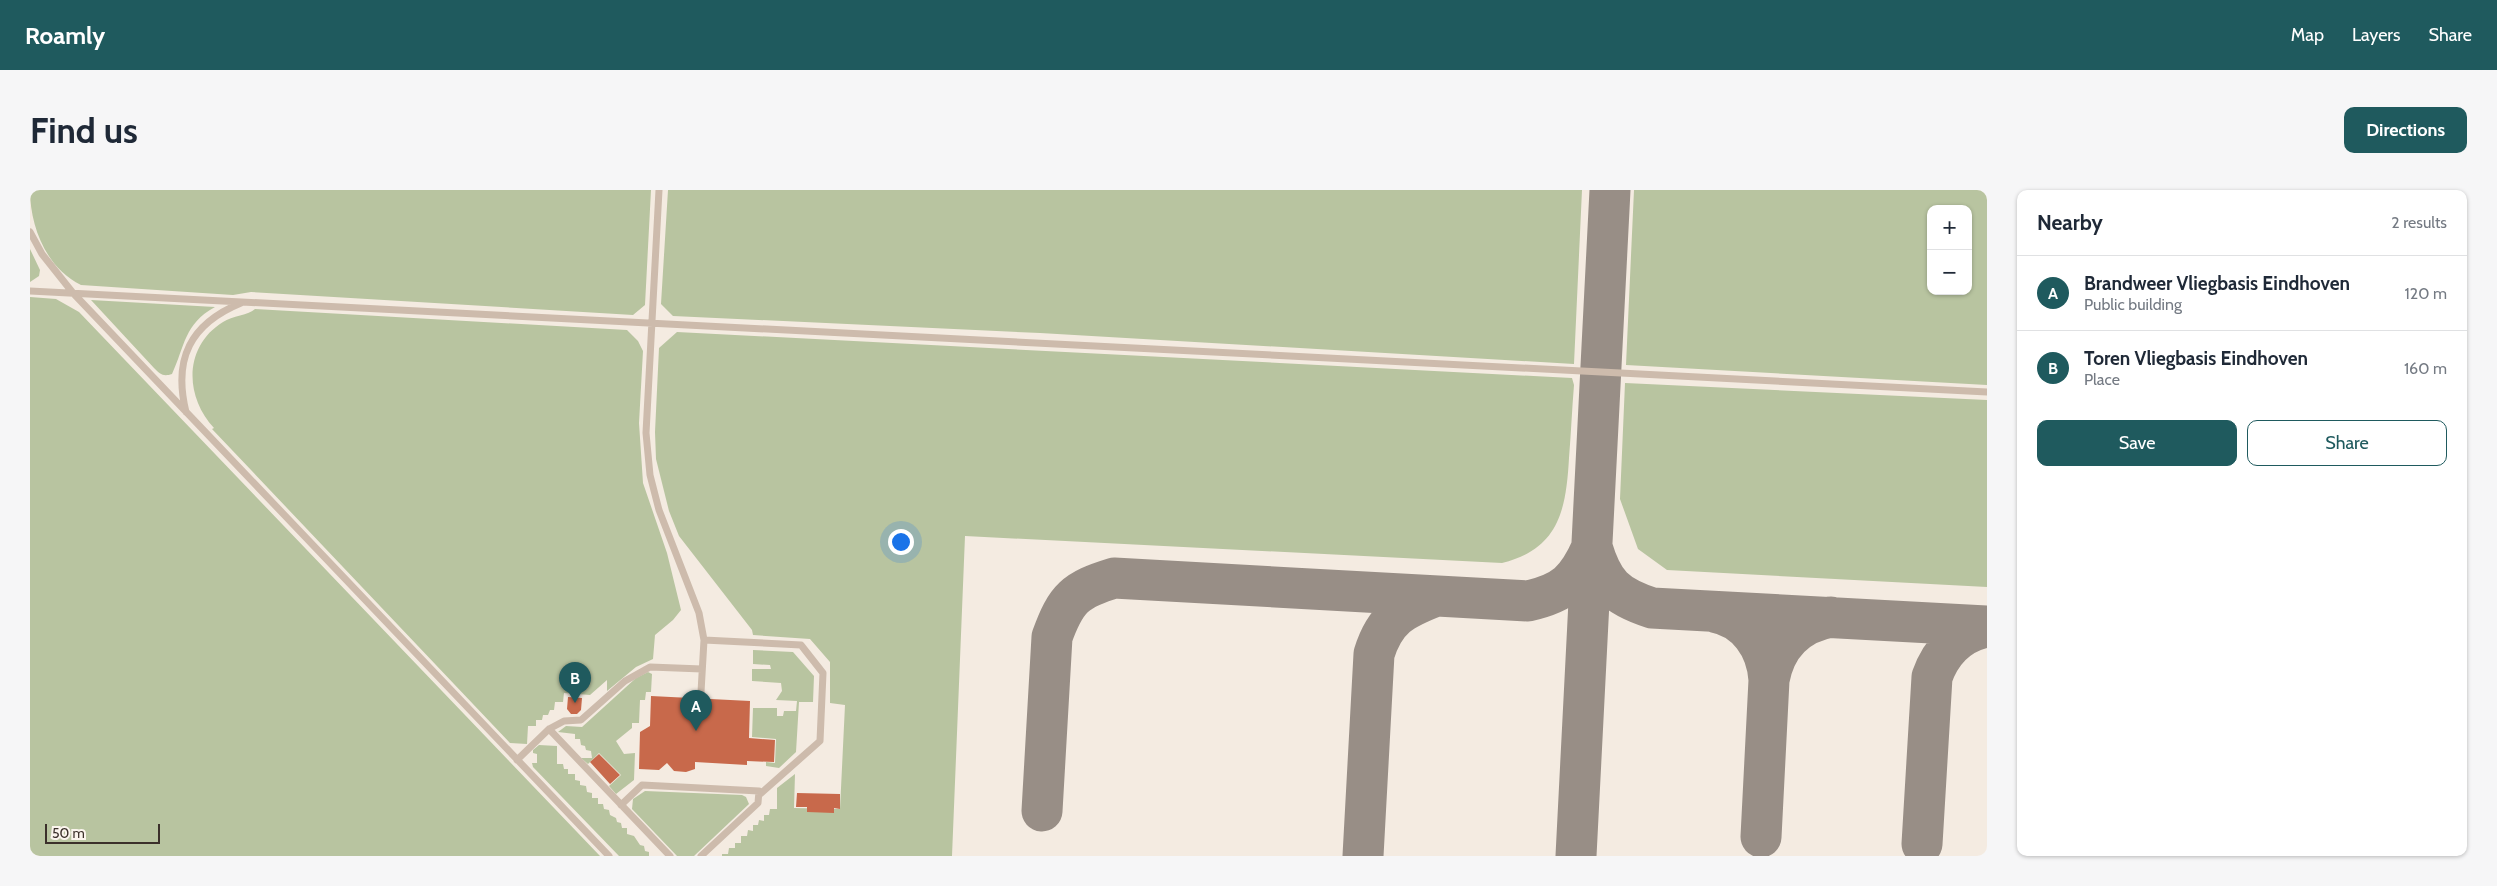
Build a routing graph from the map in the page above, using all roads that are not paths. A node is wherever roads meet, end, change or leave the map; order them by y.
1 (659, 190) edge
2 (30, 232) edge
3 (30, 291) edge
4 (73, 293) junction
5 (244, 302) junction
6 (652, 323) junction
7 (1987, 392) edge
8 (186, 412) junction
9 (704, 640) junction
10 (702, 669) junction
11 (702, 692) dead end
12 (548, 730) junction
13 (517, 760) junction
14 (759, 796) junction
15 (620, 805) junction
16 (609, 856) edge
17 (670, 856) edge
18 (701, 856) edge

1 - 6 lane
2 - 4 lane
3 - 4 lane
4 - 5 lane
4 - 8 lane
5 - 6 lane
5 - 8 lane
6 - 7 lane
6 - 9 lane
8 - 13 lane
9 - 10 lane
9 - 14 lane
10 - 11 lane
10 - 12 lane
12 - 13 lane
12 - 15 lane
13 - 16 lane
14 - 15 lane
14 - 18 lane
15 - 17 lane

